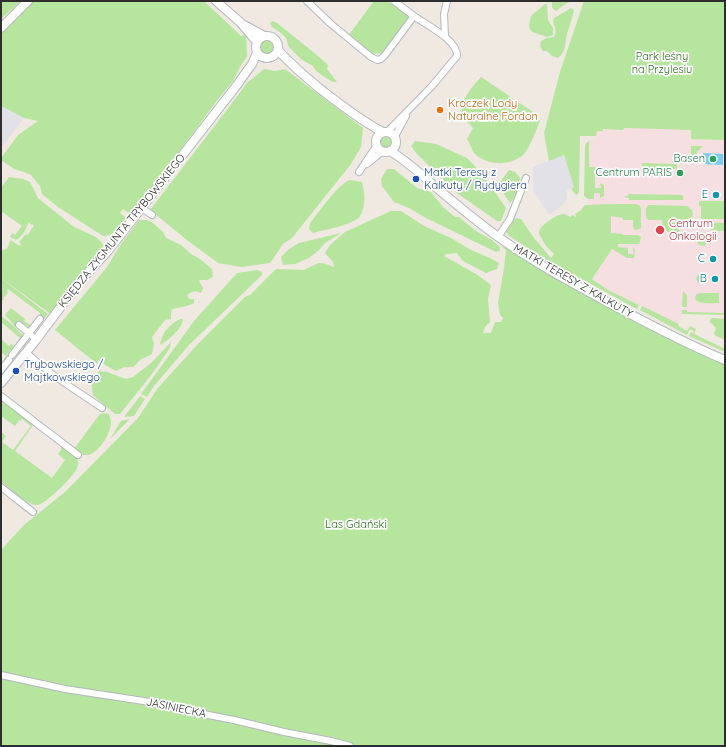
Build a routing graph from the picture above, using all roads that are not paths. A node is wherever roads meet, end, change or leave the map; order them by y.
1 (28, 1) edge
2 (216, 1) edge
3 (307, 1) edge
4 (394, 1) edge
5 (447, 1) edge
6 (414, 16) junction
7 (240, 22) junction
8 (1, 28) edge
9 (264, 36) junction
10 (445, 36) junction
11 (257, 42) junction
12 (276, 53) junction
13 (261, 56) junction
14 (411, 108) junction
15 (396, 140) junction
16 (383, 141) junction
17 (414, 168) junction
18 (360, 171) dead end
19 (526, 178) dead end
20 (142, 208) junction
21 (152, 215) dead end
22 (498, 237) junction
23 (40, 319) dead end
24 (19, 325) dead end
25 (29, 333) junction
26 (36, 340) junction
27 (26, 352) junction
28 (725, 360) edge
29 (1, 370) edge
30 (1, 382) edge
31 (1, 396) edge
32 (102, 408) dead end
33 (78, 455) dead end
34 (1, 487) edge
35 (33, 512) dead end
36 (1, 675) edge
37 (350, 746) edge

1 - 8 street
2 - 7 street
3 - 6 street
4 - 6 street
5 - 10 street
6 - 10 street
7 - 9 street
7 - 11 street
9 - 11 street
9 - 12 street
10 - 14 street
11 - 13 street
12 - 13 street
12 - 16 street, MATKI TERESY Z KALKUTY
13 - 20 street, KSIĘDZA ZYGMUNTA TRYBOWSKIEGO
14 - 15 street
14 - 16 street
15 - 16 street, MATKI TERESY Z KALKUTY
15 - 16 street
15 - 17 street, MATKI TERESY Z KALKUTY
16 - 17 street, MATKI TERESY Z KALKUTY
16 - 18 street
17 - 22 street, MATKI TERESY Z KALKUTY
19 - 22 street
20 - 21 street
20 - 26 street, KSIĘDZA ZYGMUNTA TRYBOWSKIEGO
22 - 28 street, MATKI TERESY Z KALKUTY
23 - 25 street
24 - 25 street
25 - 26 street
25 - 29 street
26 - 27 street, KSIĘDZA ZYGMUNTA TRYBOWSKIEGO
27 - 30 street, KSIĘDZA ZYGMUNTA TRYBOWSKIEGO
27 - 32 street
31 - 33 street
34 - 35 street
36 - 37 street, JASINIECKA

